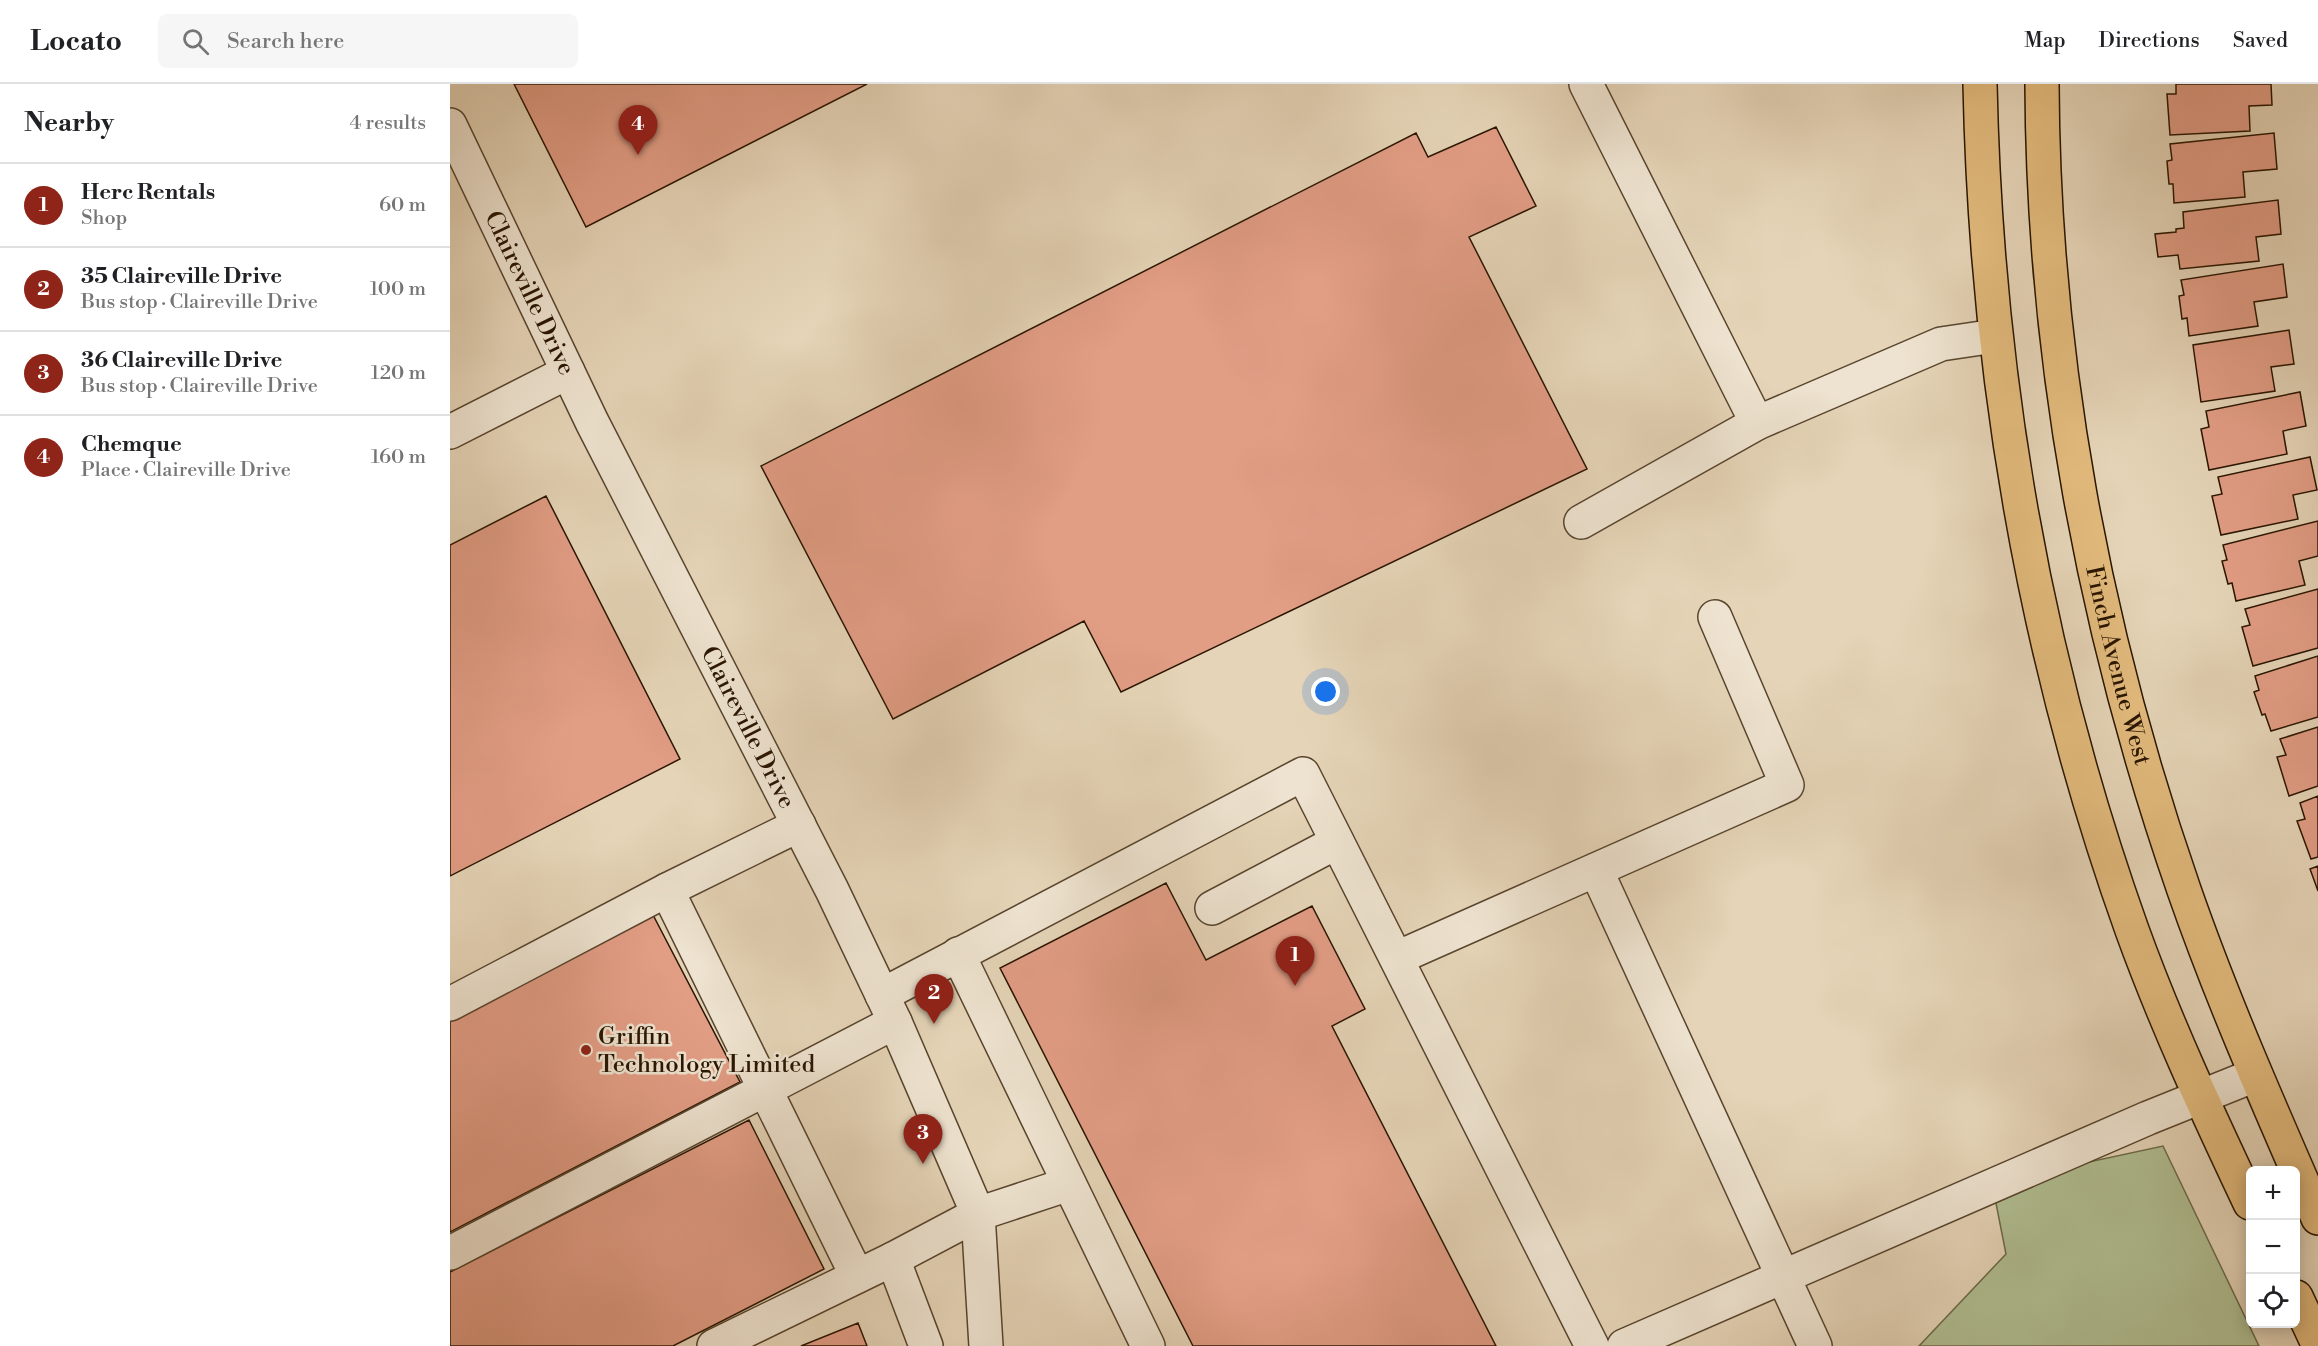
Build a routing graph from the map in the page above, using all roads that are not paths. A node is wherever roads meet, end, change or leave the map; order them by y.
1 (1586, 84) edge
2 (1980, 84) edge
3 (2042, 84) edge
4 (450, 125) edge
5 (1995, 336) junction
6 (568, 372) junction
7 (1757, 423) junction
8 (450, 432) edge
9 (1581, 522) dead end
10 (1715, 618) dead end
11 (799, 825) junction
12 (1337, 842) junction
13 (1596, 870) junction
14 (667, 890) junction
15 (1212, 908) dead end
16 (958, 954) junction
17 (1397, 958) junction
18 (450, 1004) edge
19 (888, 1008) junction
20 (2255, 1075) junction
21 (766, 1088) junction
22 (2201, 1097) junction
23 (1069, 1184) junction
24 (2246, 1194) edge
25 (978, 1214) junction
26 (2318, 1218) edge
27 (450, 1253) edge
28 (893, 1259) junction
29 (857, 1276) junction
30 (1783, 1277) junction
31 (2300, 1307) edge
32 (2318, 1344) edge
33 (714, 1346) edge
34 (926, 1346) edge
35 (986, 1346) edge
36 (1148, 1346) edge
37 (1592, 1346) edge
38 (1624, 1346) edge
39 (1815, 1346) edge

1 - 7 street
2 - 5 main road
3 - 20 main road, Finch Avenue West
4 - 6 street, Claireville Drive
5 - 7 street
5 - 22 main road
6 - 8 street
6 - 11 street, Claireville Drive
7 - 9 street
10 - 13 street
11 - 14 street
11 - 19 street, Claireville Drive
12 - 15 street
12 - 16 street
12 - 17 street
13 - 17 street
13 - 30 street
14 - 18 street
14 - 21 street
16 - 19 street
16 - 23 street
17 - 37 street
19 - 21 street
19 - 25 street, Claireville Drive
20 - 22 street
20 - 26 main road, Finch Avenue West
21 - 27 street
21 - 29 street
22 - 24 main road
22 - 30 street
23 - 25 street
23 - 36 street
25 - 28 street
25 - 35 street, Claireville Drive
28 - 29 street
28 - 34 street
29 - 33 street
30 - 38 street
30 - 39 street
31 - 32 main road

